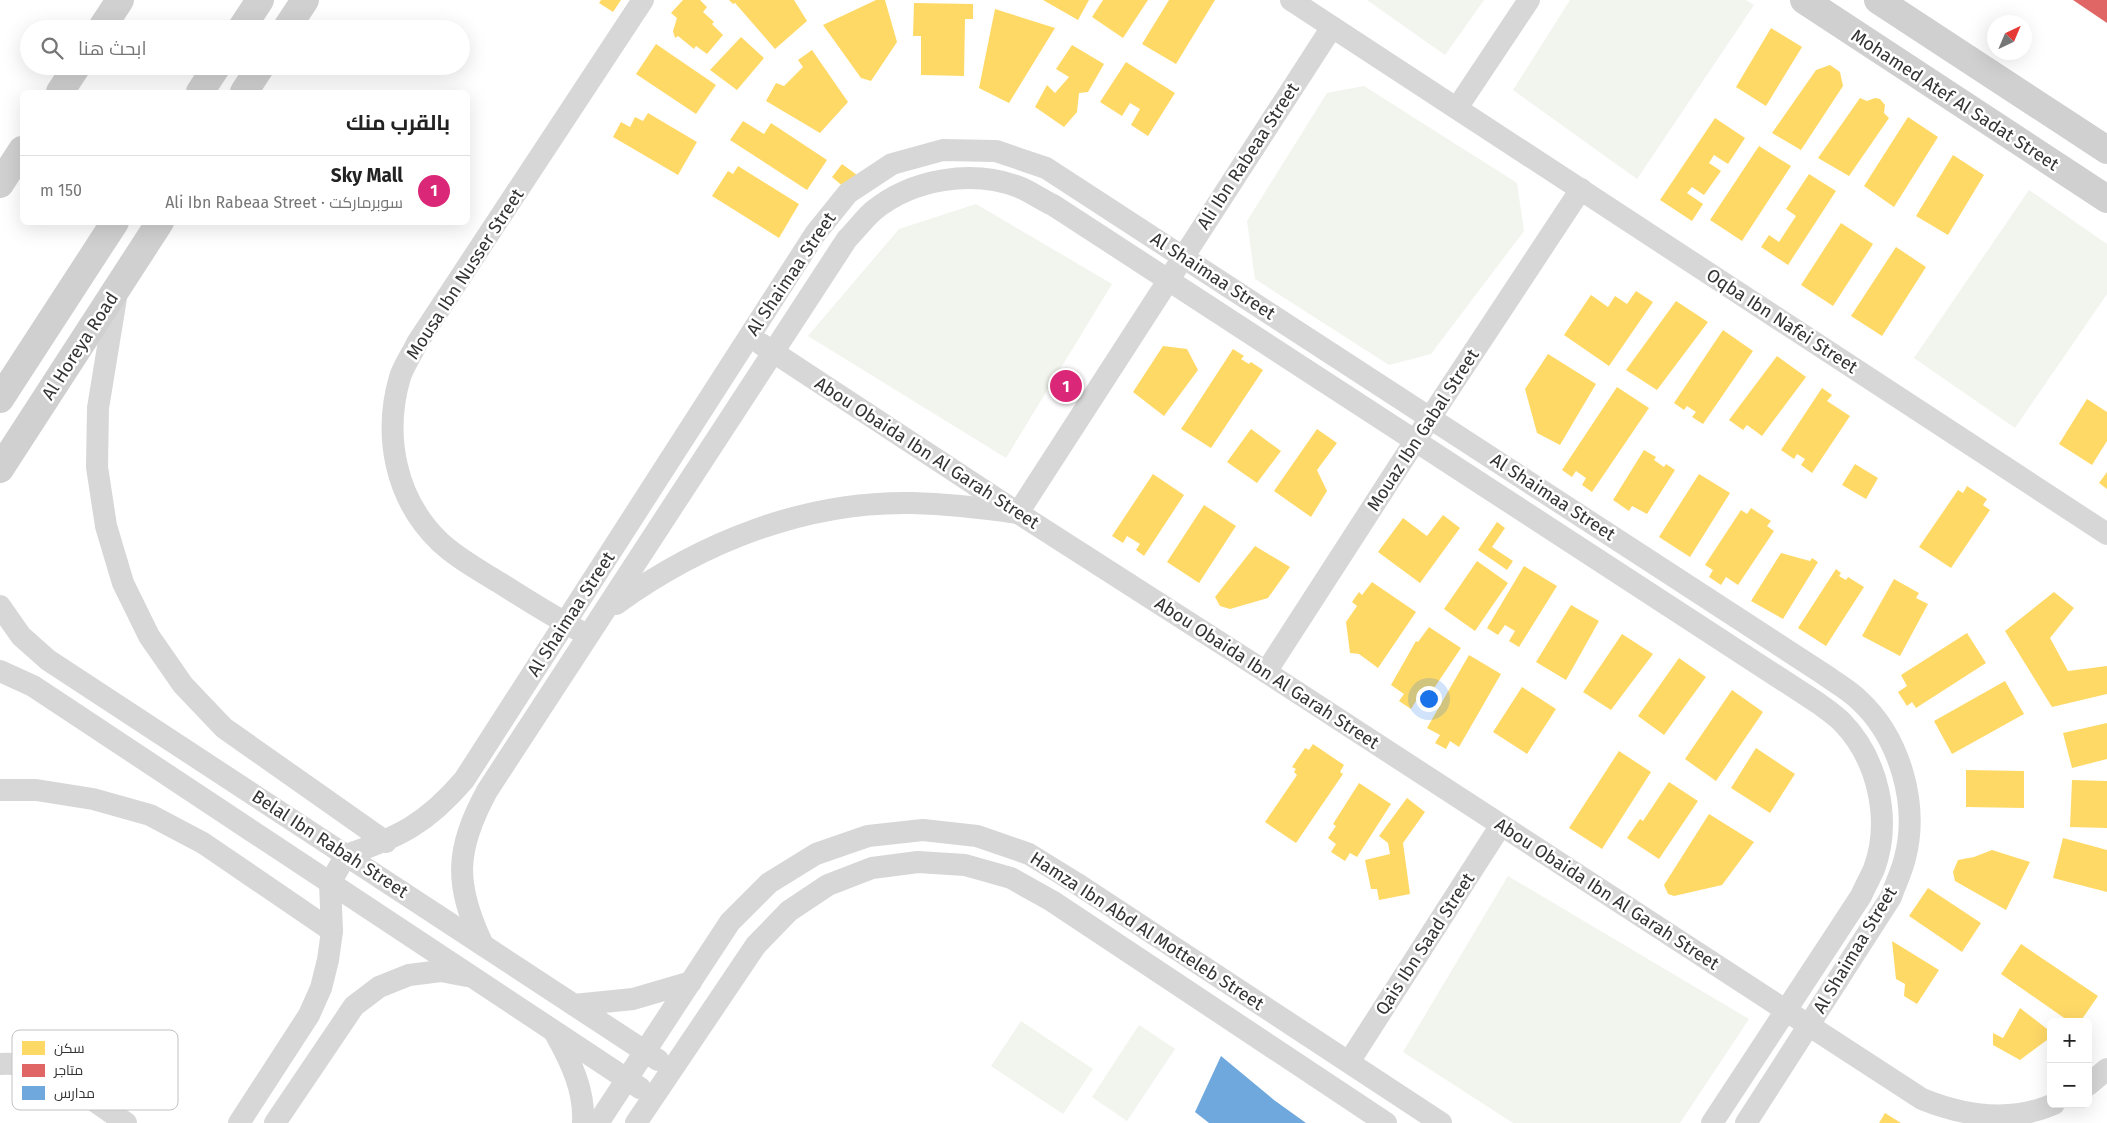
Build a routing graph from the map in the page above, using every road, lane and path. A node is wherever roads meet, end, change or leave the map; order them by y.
1 (120, 0) edge
2 (260, 0) edge
3 (304, 0) edge
4 (643, 0) edge
5 (1291, 0) edge
6 (1529, 0) edge
7 (1804, 0) edge
8 (1878, 0) edge
9 (107, 20) edge
10 (247, 20) edge
11 (292, 20) edge
12 (1332, 26) junction
13 (71, 75) edge
14 (211, 75) edge
15 (256, 75) edge
16 (61, 90) edge
17 (201, 90) edge
18 (245, 90) edge
19 (1457, 108) junction
20 (2107, 150) edge
21 (20, 153) edge
22 (0, 184) edge
23 (1580, 189) junction
24 (2107, 199) edge
25 (113, 225) edge
26 (158, 225) edge
27 (1183, 257) junction
28 (86, 266) junction
29 (1168, 280) junction
30 (118, 286) junction
31 (749, 336) junction
32 (774, 352) junction
33 (0, 399) edge
34 (1430, 418) junction
35 (1415, 441) junction
36 (0, 469) edge
37 (1018, 513) junction
38 (2105, 535) edge
39 (0, 606) edge
40 (605, 611) junction
41 (565, 623) junction
42 (588, 636) junction
43 (0, 671) edge
44 (1266, 672) junction
45 (0, 790) edge
46 (1501, 825) junction
47 (386, 842) junction
48 (346, 855) junction
49 (330, 883) junction
50 (332, 931) junction
51 (483, 945) junction
52 (472, 977) junction
53 (690, 982) junction
54 (574, 1005) junction
55 (1785, 1010) junction
56 (1809, 1026) junction
57 (555, 1032) junction
58 (645, 1052) junction
59 (1349, 1062) junction
60 (671, 1068) junction
61 (2107, 1069) edge
62 (627, 1079) junction
63 (2092, 1082) edge
64 (653, 1096) junction
65 (2047, 1106) edge
66 (106, 1110) edge
67 (126, 1123) edge
68 (239, 1123) edge
69 (275, 1123) edge
70 (583, 1123) edge
71 (598, 1123) edge
72 (636, 1123) edge
73 (1386, 1123) edge
74 (1442, 1123) edge
75 (1712, 1123) edge
76 (1746, 1123) edge

1 - 9 street
2 - 10 street
3 - 11 street
4 - 41 street, Mousa Ibn Nusser Street
5 - 12 street
6 - 19 street
7 - 24 street, Mohamed Atef Al Sadat Street
8 - 20 street
12 - 19 street
12 - 27 street, Ali Ibn Rabeaa Street
13 - 16 street
14 - 17 street
15 - 18 street
19 - 23 street, Oqba Ibn Nafei Street
21 - 22 street
23 - 34 street, Mouaz Ibn Gabal Street
23 - 38 street, Oqba Ibn Nafei Street
25 - 28 street
26 - 30 street, Al Horeya Road
27 - 29 street, Ali Ibn Rabeaa Street
27 - 31 street, Al Shaimaa Street
27 - 34 street, Al Shaimaa Street
28 - 30 street
28 - 33 street
29 - 32 street, Al Shaimaa Street
29 - 35 street, Al Shaimaa Street
29 - 37 street, Ali Ibn Rabeaa Street
30 - 36 street, Al Horeya Road
30 - 47 street
31 - 32 street, Abou Obaida Ibn Al Garah Street
31 - 41 street, Al Shaimaa Street
32 - 37 street, Abou Obaida Ibn Al Garah Street
32 - 40 street, Al Shaimaa Street
34 - 35 street, Mouaz Ibn Gabal Street
34 - 56 street, Al Shaimaa Street
35 - 44 street, Mouaz Ibn Gabal Street
35 - 55 street, Al Shaimaa Street
37 - 40 street
37 - 44 street, Abou Obaida Ibn Al Garah Street
39 - 48 street, Belal Ibn Rabah Street
40 - 42 street, Al Shaimaa Street
41 - 42 street, Mousa Ibn Nusser Street
41 - 47 street, Al Shaimaa Street
42 - 51 street, Al Shaimaa Street
43 - 49 street, Belal Ibn Rabah Street
44 - 46 street, Abou Obaida Ibn Al Garah Street
45 - 50 street
46 - 55 street, Abou Obaida Ibn Al Garah Street
46 - 59 street, Qais Ibn Saad Street
47 - 48 street, Al Shaimaa Street
48 - 49 street
48 - 51 street, Belal Ibn Rabah Street
49 - 50 street
49 - 52 street, Belal Ibn Rabah Street
50 - 68 street
51 - 54 street, Belal Ibn Rabah Street
52 - 57 street, Belal Ibn Rabah Street
52 - 69 street
53 - 54 street
53 - 58 street, Hamza Ibn Abd Al Motteleb Street
53 - 59 street, Hamza Ibn Abd Al Motteleb Street
54 - 58 street, Belal Ibn Rabah Street
55 - 56 street
55 - 75 street, Al Shaimaa Street
56 - 65 street
56 - 76 street, Al Shaimaa Street
57 - 62 street, Belal Ibn Rabah Street
57 - 70 street
58 - 60 street, Belal Ibn Rabah Street
58 - 62 street, Hamza Ibn Abd Al Motteleb Street
59 - 74 street, Hamza Ibn Abd Al Motteleb Street
60 - 64 street, Hamza Ibn Abd Al Motteleb Street
60 - 73 street, Hamza Ibn Abd Al Motteleb Street
61 - 63 street
62 - 64 street, Belal Ibn Rabah Street
62 - 71 street, Hamza Ibn Abd Al Motteleb Street
64 - 72 street, Hamza Ibn Abd Al Motteleb Street
66 - 67 street

